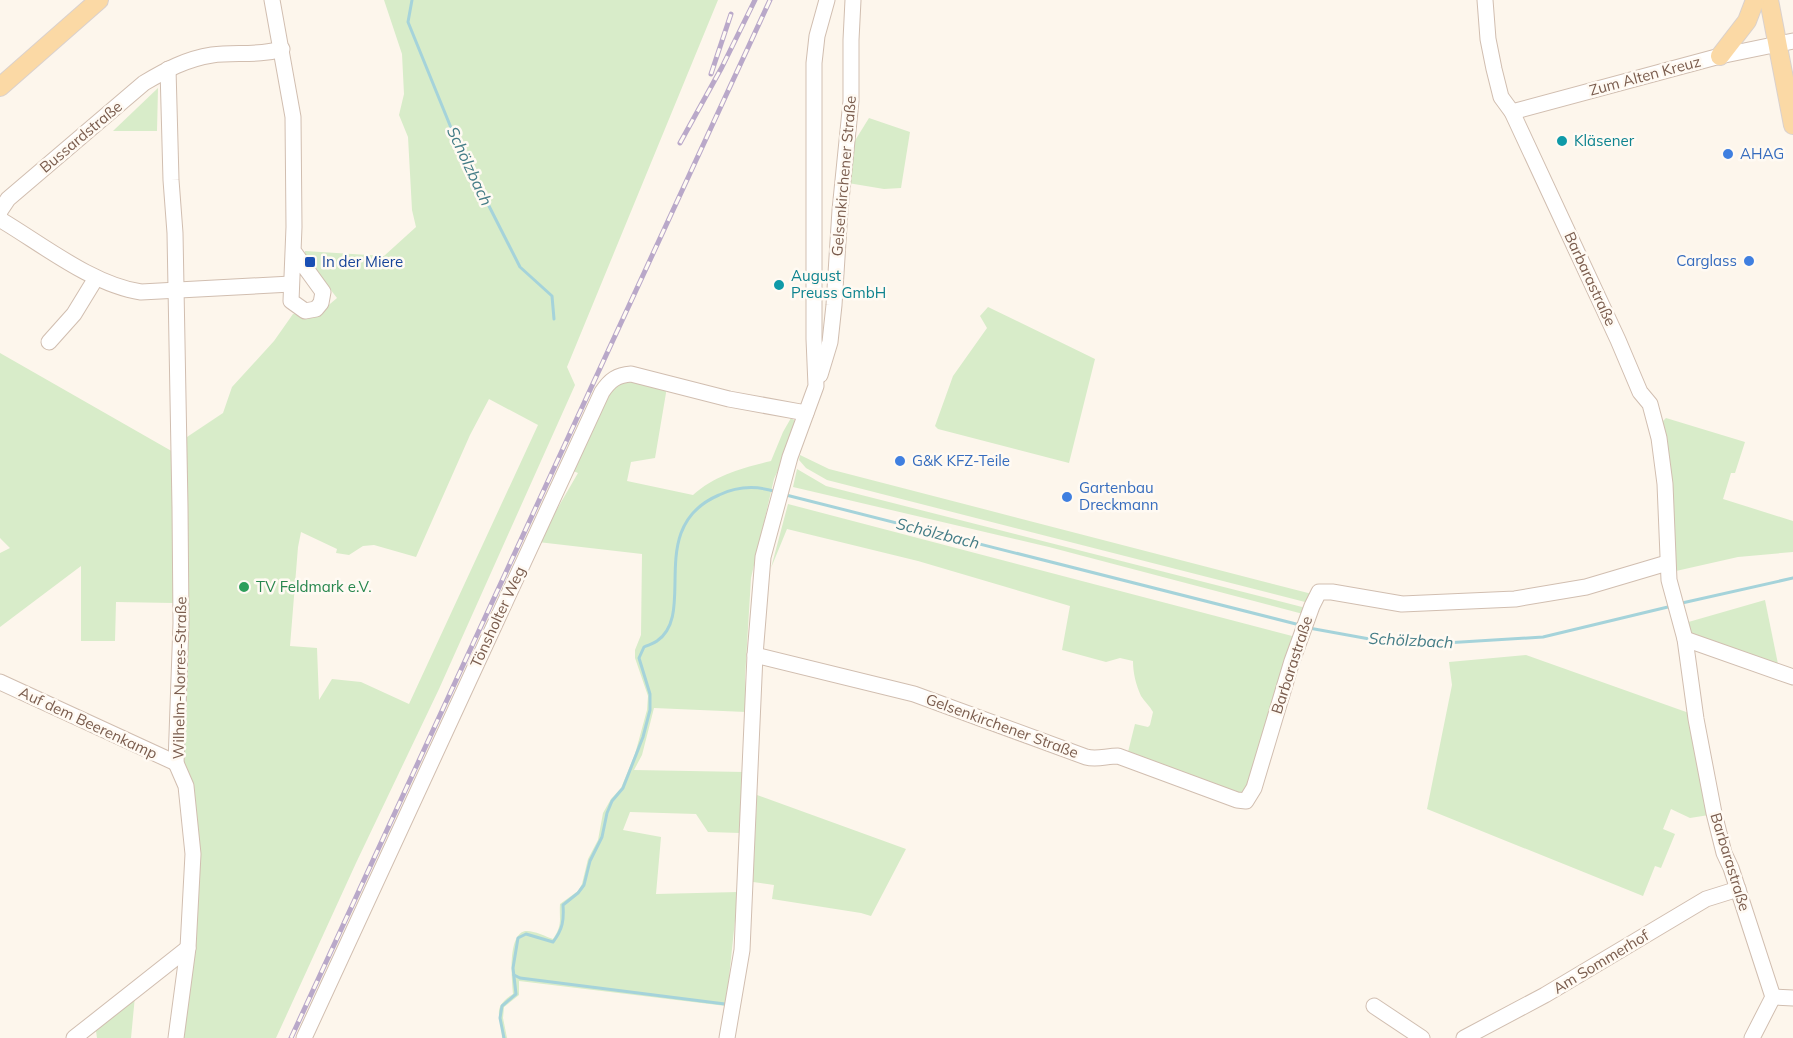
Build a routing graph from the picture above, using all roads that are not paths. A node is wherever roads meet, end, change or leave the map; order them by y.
1 (99, 0) edge
2 (272, 0) edge
3 (827, 0) edge
4 (853, 0) edge
5 (1485, 0) edge
6 (1755, 0) edge
7 (1769, 0) edge
8 (1785, 43) edge
9 (282, 49) junction
10 (1720, 56) junction
11 (168, 69) junction
12 (0, 87) edge
13 (1512, 112) junction
14 (1792, 116) edge
15 (0, 211) edge
16 (0, 217) edge
17 (294, 252) junction
18 (96, 278) junction
19 (291, 284) junction
20 (177, 289) junction
21 (834, 305) junction
22 (814, 307) junction
23 (49, 342) dead end
24 (816, 386) junction
25 (806, 413) junction
26 (1667, 563) junction
27 (1685, 639) junction
28 (755, 655) junction
29 (1793, 677) edge
30 (0, 682) edge
31 (176, 763) junction
32 (1246, 801) joint
33 (1738, 889) junction
34 (188, 948) junction
35 (1773, 997) junction
36 (1793, 998) edge
37 (1374, 1006) dead end
38 (74, 1038) edge
39 (176, 1038) edge
40 (304, 1038) edge
41 (726, 1038) edge
42 (1422, 1038) edge
43 (1464, 1038) edge
44 (1752, 1038) edge

1 - 12 main road
2 - 9 street
3 - 22 street, Gelsenkirchener Straße
4 - 21 street, Gelsenkirchener Straße
5 - 13 street, Barbarastraße
6 - 10 main road
7 - 8 main road
8 - 10 street, Zum Alten Kreuz
8 - 14 main road
9 - 11 street, Bussardstraße
9 - 17 street
10 - 13 street, Zum Alten Kreuz
11 - 15 street, Bussardstraße
11 - 20 street
13 - 26 street, Barbarastraße
16 - 18 street
17 - 19 street
17 - 19 street
18 - 20 street
18 - 23 street
19 - 20 street
20 - 31 street, Wilhelm-Norres-Straße
21 - 22 street
21 - 24 street, Gelsenkirchener Straße
22 - 24 street, Gelsenkirchener Straße
24 - 25 street, Gelsenkirchener Straße
25 - 28 street, Gelsenkirchener Straße
25 - 40 street, Tönsholter Weg
26 - 27 street, Barbarastraße
26 - 32 street, Barbarastraße
27 - 29 street
27 - 33 street, Barbarastraße
28 - 32 street, Gelsenkirchener Straße
28 - 41 street, Gelsenkirchener Straße
30 - 31 street, Auf dem Beerenkamp
31 - 34 street, Wilhelm-Norres-Straße
33 - 35 street, Barbarastraße
33 - 43 street, Am Sommerhof
34 - 38 street
34 - 39 street, Wilhelm-Norres-Straße
35 - 36 street
35 - 44 street
37 - 42 street

